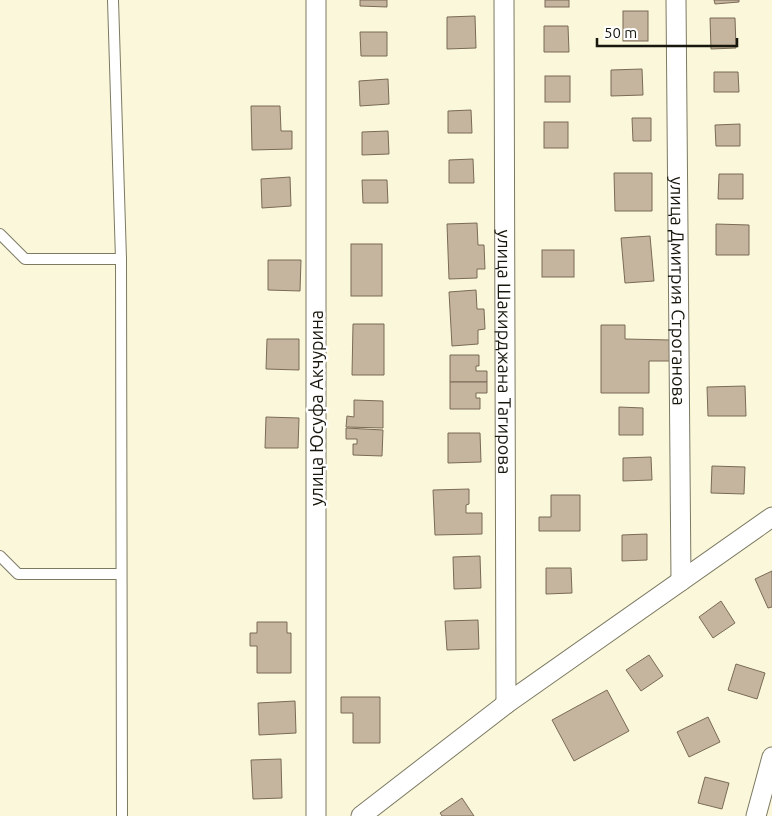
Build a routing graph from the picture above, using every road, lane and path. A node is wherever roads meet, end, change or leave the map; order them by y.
1 (113, 0) edge
2 (316, 0) edge
3 (504, 0) edge
4 (676, 0) edge
5 (0, 234) edge
6 (120, 259) junction
7 (772, 517) edge
8 (0, 556) edge
9 (121, 574) junction
10 (681, 581) junction
11 (506, 704) junction
12 (772, 757) edge
13 (122, 816) edge
14 (316, 816) edge
15 (360, 816) edge
16 (756, 816) edge

1 - 6 lane
2 - 14 street, улица Юсуфа Акчурина
3 - 11 street, улица Шакирджана Тагирова
4 - 10 street, улица Дмитрия Строганова
5 - 6 lane
6 - 9 lane
7 - 10 street
8 - 9 lane
9 - 13 lane
10 - 11 street
11 - 15 street
12 - 16 street

